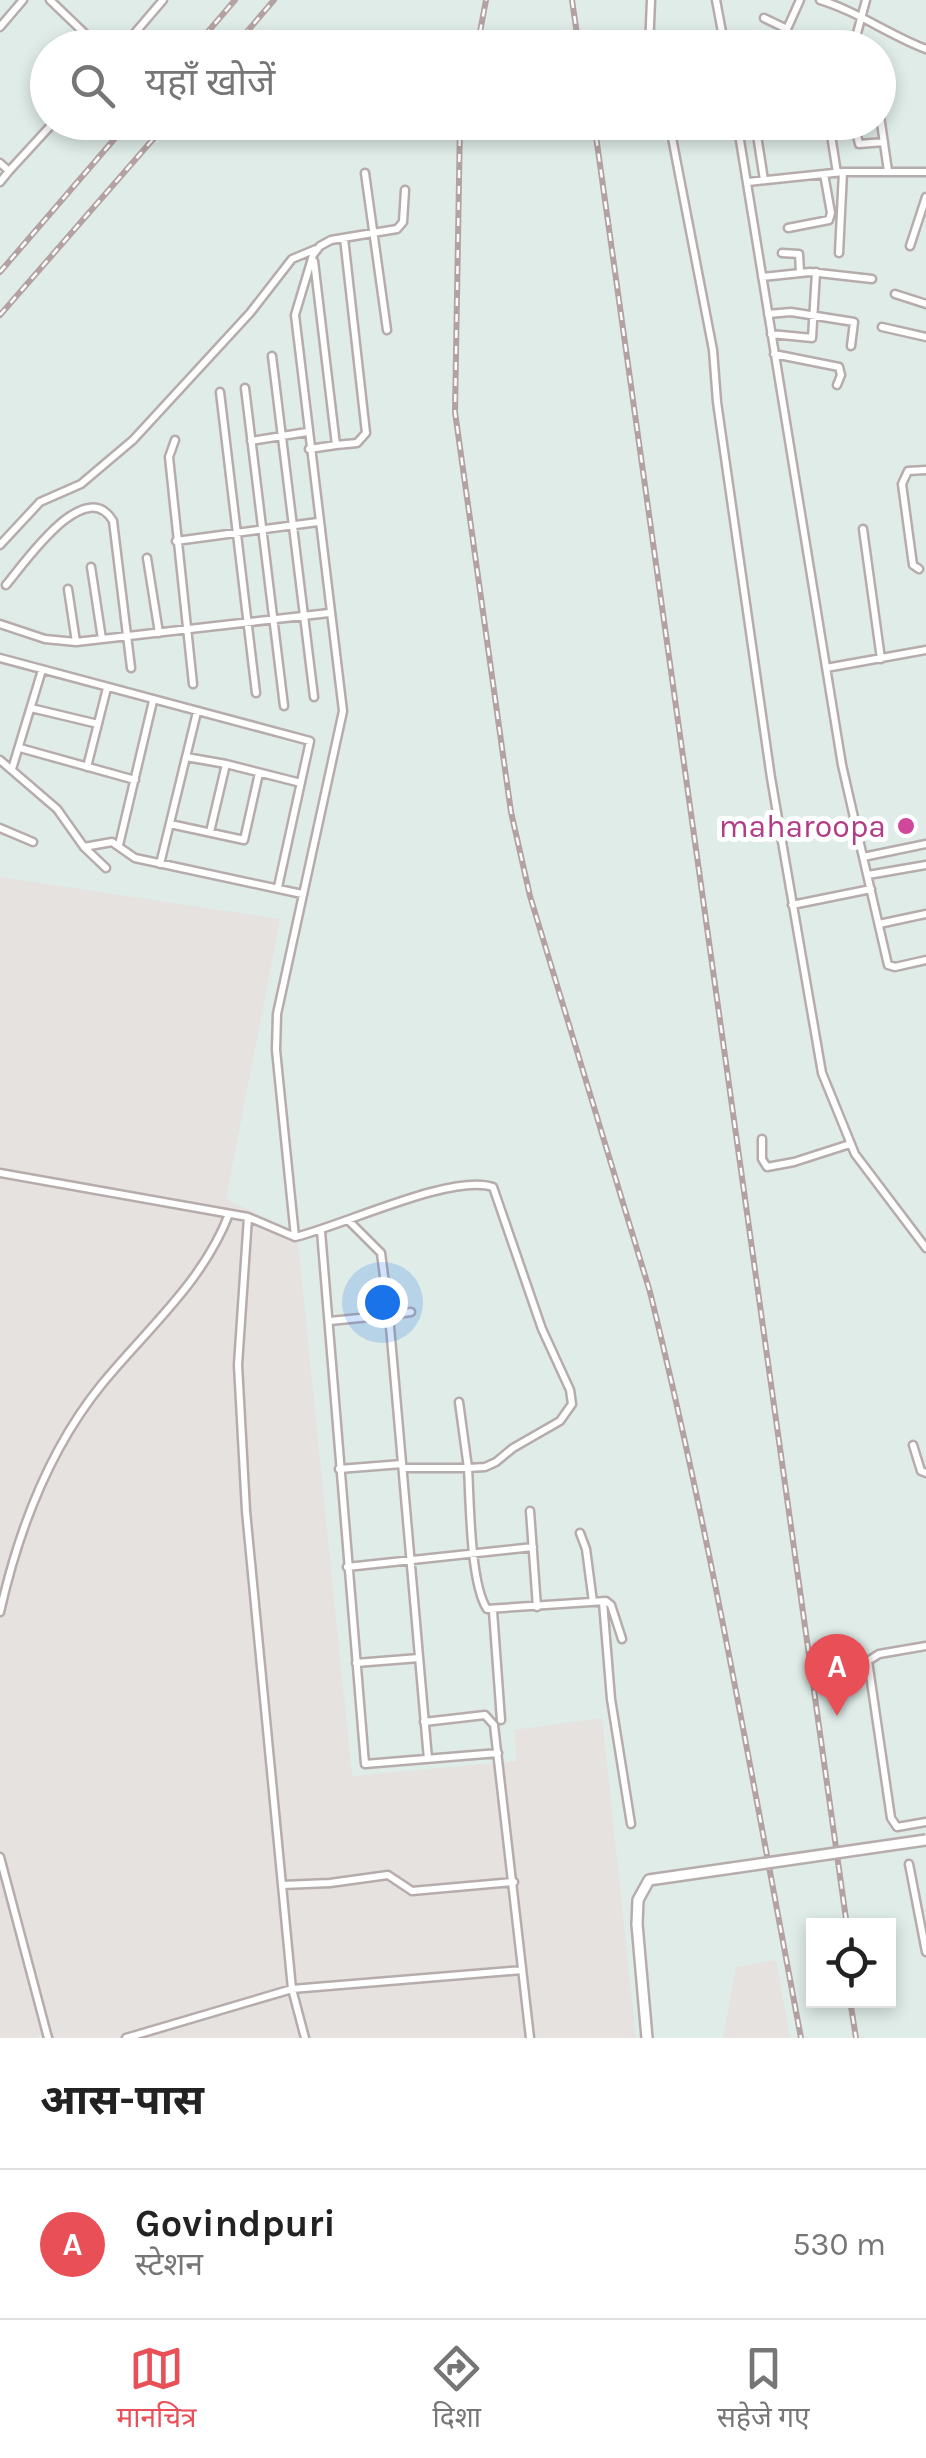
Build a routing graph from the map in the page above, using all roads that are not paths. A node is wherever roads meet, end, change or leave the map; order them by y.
1 (22, 0) edge
2 (50, 0) edge
3 (163, 0) edge
4 (651, 0) edge
5 (716, 0) edge
6 (800, 0) edge
7 (820, 0) edge
8 (866, 0) edge
9 (860, 17) junction
10 (764, 18) dead end
11 (0, 27) edge
12 (81, 30) edge
13 (137, 30) edge
14 (650, 30) edge
15 (722, 30) edge
16 (857, 30) edge
17 (887, 30) edge
18 (896, 34) edge
19 (926, 49) edge
20 (38, 140) edge
21 (672, 140) edge
22 (740, 140) edge
23 (758, 140) edge
24 (832, 140) edge
25 (856, 140) edge
26 (884, 142) joint
27 (0, 163) edge
28 (888, 170) junction
29 (10, 171) junction
30 (926, 172) edge
31 (840, 173) junction
32 (365, 174) dead end
33 (824, 174) junction
34 (764, 180) junction
35 (0, 182) edge
36 (747, 182) junction
37 (406, 190) dead end
38 (926, 197) edge
39 (788, 228) dead end
40 (374, 234) junction
41 (344, 238) junction
42 (910, 246) dead end
43 (314, 252) junction
44 (782, 253) dead end
45 (839, 254) dead end
46 (800, 272) junction
47 (816, 272) junction
48 (762, 277) junction
49 (872, 279) dead end
50 (895, 294) dead end
51 (926, 304) edge
52 (768, 314) junction
53 (814, 316) junction
54 (882, 328) dead end
55 (388, 330) dead end
56 (771, 334) junction
57 (926, 338) edge
58 (851, 346) dead end
59 (774, 354) junction
60 (272, 356) dead end
61 (837, 386) dead end
62 (244, 388) dead end
63 (220, 392) dead end
64 (307, 432) junction
65 (281, 436) junction
66 (175, 440) dead end
67 (251, 441) junction
68 (336, 446) junction
69 (309, 449) junction
70 (926, 470) edge
71 (318, 522) junction
72 (292, 526) junction
73 (863, 529) dead end
74 (262, 530) junction
75 (237, 533) junction
76 (176, 541) junction
77 (0, 545) edge
78 (147, 558) dead end
79 (91, 567) dead end
80 (919, 570) dead end
81 (6, 585) dead end
82 (68, 590) dead end
83 (330, 613) junction
84 (303, 617) junction
85 (273, 620) junction
86 (246, 623) junction
87 (0, 624) edge
88 (187, 630) junction
89 (159, 633) junction
90 (127, 636) junction
91 (102, 639) junction
92 (76, 642) junction
93 (926, 650) edge
94 (0, 658) edge
95 (882, 659) junction
96 (131, 668) dead end
97 (826, 668) junction
98 (42, 670) junction
99 (194, 684) dead end
100 (107, 688) junction
101 (256, 693) dead end
102 (314, 697) dead end
103 (154, 701) junction
104 (284, 706) dead end
105 (31, 708) junction
106 (197, 712) junction
107 (98, 724) junction
108 (20, 748) junction
109 (186, 758) junction
110 (0, 760) edge
111 (226, 764) junction
112 (87, 766) junction
113 (12, 769) junction
114 (259, 773) junction
115 (135, 780) junction
116 (301, 783) junction
117 (170, 824) junction
118 (0, 828) edge
119 (210, 832) junction
120 (33, 842) dead end
121 (119, 844) junction
122 (926, 844) edge
123 (84, 847) junction
124 (863, 857) junction
125 (160, 864) junction
126 (926, 865) edge
127 (106, 868) dead end
128 (868, 875) junction
129 (278, 887) junction
130 (870, 888) junction
131 (302, 894) junction
132 (792, 906) junction
133 (926, 914) edge
134 (879, 924) junction
135 (926, 960) edge
136 (762, 1139) dead end
137 (850, 1144) junction
138 (0, 1173) edge
139 (228, 1214) junction
140 (248, 1217) junction
141 (350, 1222) junction
142 (321, 1230) junction
143 (295, 1237) junction
144 (926, 1248) edge
145 (411, 1312) dead end
146 (389, 1315) junction
147 (330, 1321) junction
148 (459, 1402) dead end
149 (913, 1445) dead end
150 (402, 1466) junction
151 (468, 1468) junction
152 (339, 1469) junction
153 (926, 1472) edge
154 (530, 1512) dead end
155 (580, 1532) dead end
156 (533, 1547) junction
157 (475, 1556) junction
158 (410, 1562) junction
159 (348, 1567) junction
160 (593, 1602) junction
161 (603, 1602) junction
162 (537, 1607) junction
163 (493, 1611) junction
164 (0, 1612) edge
165 (622, 1639) dead end
166 (926, 1646) edge
167 (419, 1658) junction
168 (356, 1663) junction
169 (501, 1720) dead end
170 (424, 1722) junction
171 (498, 1753) junction
172 (428, 1759) junction
173 (926, 1822) edge
174 (631, 1824) dead end
175 (926, 1840) edge
176 (0, 1857) edge
177 (909, 1864) dead end
178 (514, 1882) junction
179 (282, 1885) junction
180 (926, 1952) edge
181 (522, 1970) junction
182 (292, 1989) junction
183 (48, 2038) edge
184 (126, 2038) edge
185 (304, 2038) edge
186 (530, 2038) edge
187 (647, 2038) edge

1 - 11 street
2 - 12 street
3 - 13 street
4 - 14 street
5 - 15 street
6 - 10 street
7 - 9 street
8 - 9 street
9 - 16 street
9 - 17 street
18 - 19 street
20 - 29 street
21 - 132 street
22 - 36 street
23 - 34 street
24 - 31 street
25 - 26 street
26 - 28 street
27 - 29 street
28 - 30 street
28 - 31 street
29 - 35 street
31 - 33 street
31 - 45 street
32 - 40 street
33 - 34 street
33 - 39 street
34 - 36 street
36 - 48 street
37 - 40 street
38 - 42 street
40 - 41 street
40 - 55 street
41 - 43 street
41 - 68 street
43 - 64 street
43 - 68 street
43 - 77 street
44 - 46 street
46 - 47 street
46 - 48 street
47 - 49 street
47 - 53 street
48 - 52 street
50 - 51 street
52 - 53 street
52 - 56 street
53 - 56 street
53 - 58 street
54 - 57 street
56 - 59 street
59 - 61 street
59 - 97 street
60 - 65 street
62 - 67 street
63 - 75 street
64 - 65 street
64 - 69 street
65 - 67 street
65 - 72 street
66 - 76 street
67 - 74 street
68 - 69 street
69 - 71 street
70 - 80 street
71 - 72 street
71 - 83 street
72 - 74 street
72 - 84 street
73 - 95 street
74 - 75 street
74 - 85 street
75 - 76 street
75 - 86 street
76 - 88 street
78 - 89 street
79 - 91 street
81 - 90 street
82 - 92 street
83 - 84 street
83 - 131 street
84 - 85 street
84 - 102 street
85 - 86 street
85 - 104 street
86 - 88 street
86 - 101 street
87 - 92 street
88 - 89 street
88 - 99 street
89 - 90 street
90 - 91 street
90 - 96 street
91 - 92 street
93 - 95 street
94 - 98 street
95 - 97 street
97 - 124 street
98 - 100 street
98 - 105 street
100 - 103 street
100 - 107 street
103 - 106 street
103 - 115 street
105 - 107 street
105 - 108 street
106 - 109 street
106 - 116 street
107 - 112 street
108 - 112 street
108 - 113 street
109 - 111 street
109 - 117 street
110 - 113 street
111 - 114 street
111 - 119 street
112 - 115 street
113 - 123 street
114 - 116 street
114 - 119 street
115 - 121 street
116 - 129 street
117 - 119 street
117 - 125 street
118 - 120 street
121 - 123 street
121 - 125 street
122 - 124 street
123 - 127 street
124 - 128 street
125 - 129 street
126 - 128 street
128 - 130 street
129 - 131 street
130 - 132 street
130 - 134 street
131 - 143 street
132 - 137 street
133 - 134 street
134 - 135 street
136 - 137 street
137 - 144 street
138 - 139 street
139 - 140 street
139 - 164 street
140 - 143 street
140 - 179 street
141 - 142 street
141 - 146 street
141 - 151 street
142 - 143 street
142 - 147 street
145 - 146 street
146 - 147 street
146 - 150 street
147 - 152 street
148 - 151 street
149 - 153 street
150 - 151 street
150 - 152 street
150 - 158 street
151 - 157 street
152 - 159 street
154 - 156 street
155 - 160 street
156 - 157 street
156 - 162 street
157 - 158 street
157 - 163 street
158 - 159 street
158 - 167 street
159 - 168 street
160 - 161 street
160 - 162 street
161 - 165 street
161 - 174 street
162 - 163 street
163 - 169 street
166 - 173 street
167 - 168 street
167 - 170 street
168 - 172 street
170 - 171 street
170 - 172 street
171 - 172 street
171 - 178 street
175 - 187 main road, bridge
176 - 183 street
177 - 180 street
178 - 179 street
178 - 181 street
179 - 182 street
181 - 182 street
181 - 186 street
182 - 184 street
182 - 185 street

